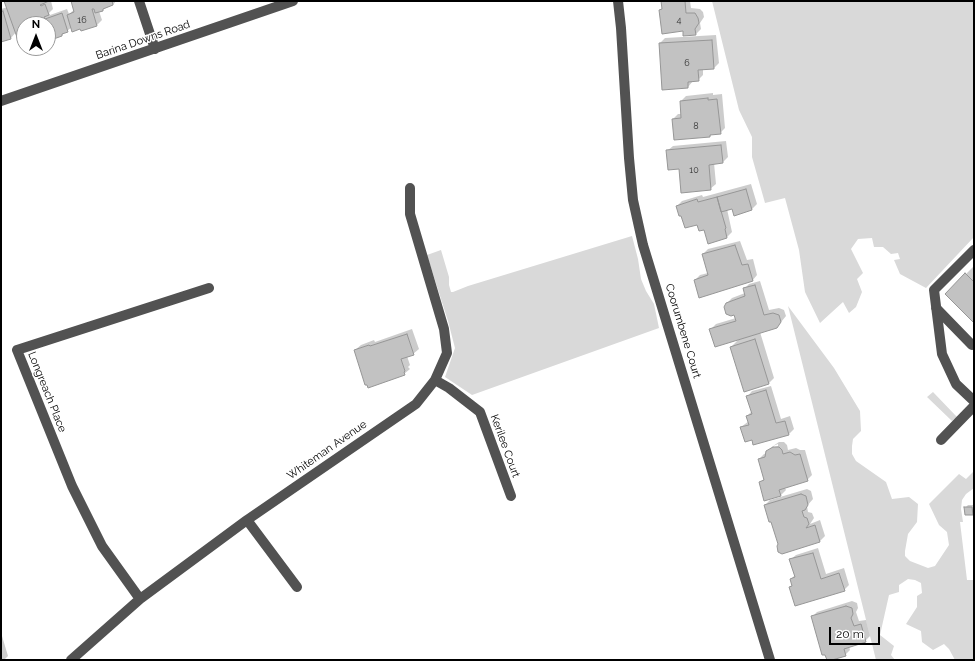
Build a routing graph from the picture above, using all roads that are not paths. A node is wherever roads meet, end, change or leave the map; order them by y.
1 (139, 1) edge
2 (293, 1) edge
3 (618, 1) edge
4 (155, 49) junction
5 (1, 101) edge
6 (410, 188) dead end
7 (974, 250) edge
8 (209, 288) dead end
9 (936, 308) junction
10 (972, 345) dead end
11 (435, 380) junction
12 (974, 401) edge
13 (974, 406) edge
14 (941, 440) dead end
15 (511, 496) dead end
16 (247, 520) junction
17 (297, 587) dead end
18 (140, 599) junction
19 (77, 658) edge
20 (770, 660) edge

1 - 4 street
2 - 4 street, Barina Downs Road
3 - 20 street, Coorumbene Court
4 - 5 street, Barina Downs Road
6 - 11 street, Whiteman Avenue
7 - 9 street
8 - 18 street, Longreach Place
9 - 10 street
9 - 12 street
11 - 15 street, Kerilee Court
11 - 16 street, Whiteman Avenue
13 - 14 street
16 - 17 street
16 - 18 street, Whiteman Avenue
18 - 19 street, Whiteman Avenue

